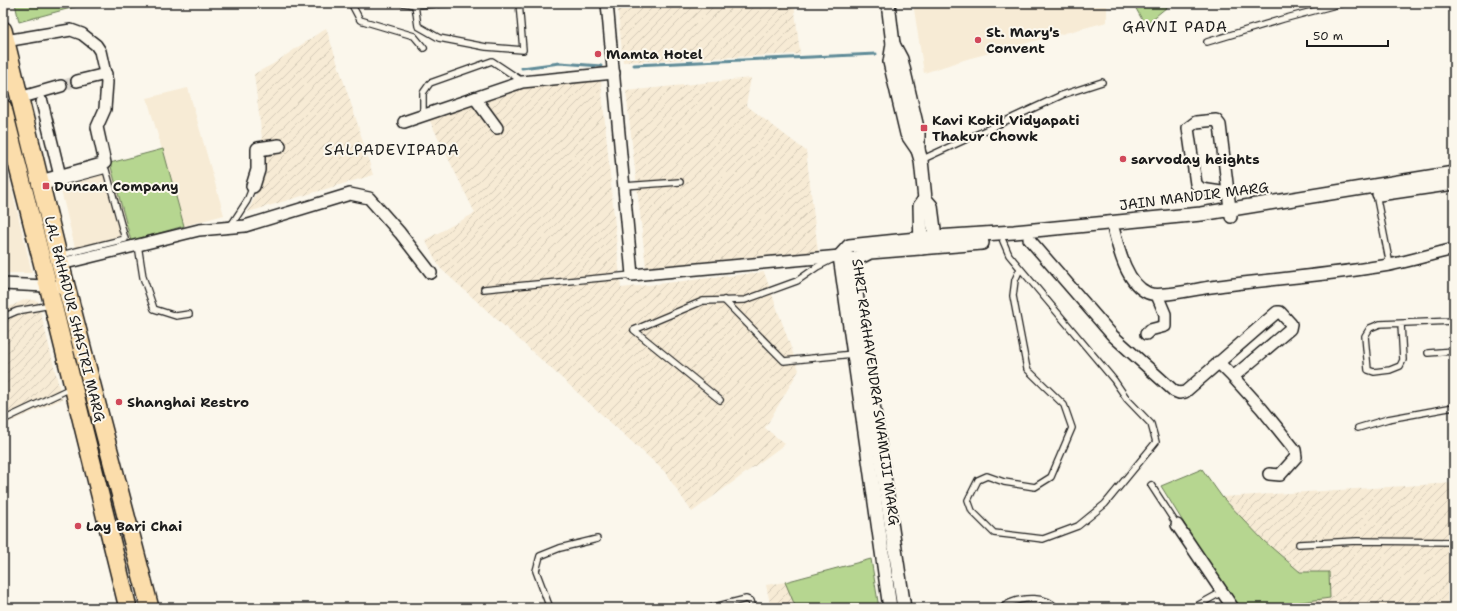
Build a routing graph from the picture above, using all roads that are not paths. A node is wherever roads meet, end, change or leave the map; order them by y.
1 (351, 3) edge
2 (403, 3) edge
3 (455, 3) edge
4 (519, 3) edge
5 (607, 3) edge
6 (888, 3) edge
7 (1343, 3) edge
8 (415, 5) junction
9 (4, 35) edge
10 (1207, 42) dead end
11 (424, 48) dead end
12 (614, 73) junction
13 (106, 74) junction
14 (77, 82) tunnel mouth
15 (522, 82) junction
16 (1102, 82) dead end
17 (61, 86) tunnel mouth
18 (19, 98) junction
19 (475, 98) junction
20 (42, 102) dead end
21 (3, 108) edge
22 (423, 115) junction
23 (404, 122) dead end
24 (496, 128) dead end
25 (6, 129) edge
26 (279, 146) dead end
27 (919, 155) junction
28 (1454, 173) edge
29 (60, 176) junction
30 (680, 182) dead end
31 (1426, 182) junction
32 (1454, 182) edge
33 (41, 184) junction
34 (253, 186) joint
35 (624, 186) junction
36 (1228, 193) junction
37 (1376, 194) junction
38 (1333, 197) junction
39 (925, 199) junction
40 (1230, 213) junction
41 (1139, 224) junction
42 (230, 227) junction
43 (1098, 228) junction
44 (1070, 231) junction
45 (1114, 231) junction
46 (1011, 238) junction
47 (1029, 239) junction
48 (936, 242) junction
49 (921, 244) junction
50 (138, 245) junction
51 (880, 247) junction
52 (1454, 249) edge
53 (840, 256) junction
54 (856, 259) junction
55 (59, 260) junction
56 (1390, 265) junction
57 (1020, 269) junction
58 (432, 273) dead end
59 (632, 276) junction
60 (3, 284) edge
61 (48, 285) junction
62 (66, 287) junction
63 (484, 289) dead end
64 (1156, 295) junction
65 (724, 300) junction
66 (53, 305) junction
67 (188, 314) dead end
68 (3, 317) edge
69 (1454, 321) edge
70 (1401, 324) junction
71 (1146, 334) dead end
72 (857, 349) junction
73 (1454, 351) edge
74 (1428, 353) dead end
75 (1218, 362) junction
76 (1233, 377) junction
77 (74, 387) junction
78 (720, 400) dead end
79 (1454, 407) edge
80 (3, 420) edge
81 (1358, 428) dead end
82 (877, 472) junction
83 (1269, 474) dead end
84 (1151, 485) dead end
85 (1177, 525) joint
86 (597, 539) dead end
87 (1454, 542) edge
88 (1298, 544) dead end
89 (895, 546) junction
90 (881, 549) junction
91 (1222, 592) junction
92 (128, 608) edge
93 (150, 608) edge
94 (550, 608) edge
95 (710, 608) edge
96 (753, 608) edge
97 (890, 608) edge
98 (904, 608) edge
99 (1002, 608) edge
100 (1056, 608) edge
101 (1193, 608) edge
102 (1233, 608) edge

1 - 11 lane
2 - 8 lane
3 - 8 lane
4 - 8 lane
5 - 12 street
6 - 27 street
7 - 10 lane
9 - 13 street
9 - 18 main road, LAL BAHADUR SHASTRI MARG
12 - 15 street
12 - 35 street
13 - 14 street
13 - 29 street
15 - 19 street
15 - 22 lane
16 - 27 lane
17 - 18 street
18 - 33 main road, LAL BAHADUR SHASTRI MARG
19 - 22 street
19 - 24 street
20 - 29 street
21 - 25 main road, LAL BAHADUR SHASTRI MARG
22 - 23 street
25 - 61 main road, LAL BAHADUR SHASTRI MARG
26 - 34 street
27 - 39 street
28 - 31 street, JAIN MANDIR MARG
29 - 33 street
30 - 35 lane
31 - 32 street, JAIN MANDIR MARG
31 - 37 street, JAIN MANDIR MARG
31 - 38 street, JAIN MANDIR MARG
33 - 55 main road, LAL BAHADUR SHASTRI MARG
33 - 55 lane
34 - 42 lane
35 - 59 street
36 - 36 street
36 - 40 street
37 - 38 street, JAIN MANDIR MARG
37 - 56 lane
38 - 40 street, JAIN MANDIR MARG
39 - 48 street
39 - 49 street
40 - 41 street, JAIN MANDIR MARG
41 - 43 street, JAIN MANDIR MARG
41 - 45 street, JAIN MANDIR MARG
42 - 50 street
42 - 58 street
43 - 44 street, JAIN MANDIR MARG
43 - 45 street, JAIN MANDIR MARG
44 - 46 street, JAIN MANDIR MARG
44 - 47 street, JAIN MANDIR MARG
45 - 64 street
46 - 47 street, JAIN MANDIR MARG
46 - 48 street, JAIN MANDIR MARG
46 - 57 lane
47 - 75 street
48 - 49 street, SHRI RAGHAVENDRA SWAMIJI MARG
49 - 51 street, SHRI RAGHAVENDRA SWAMIJI MARG
50 - 55 street
50 - 67 lane
51 - 53 street, SHRI RAGHAVENDRA SWAMIJI MARG
51 - 54 street, SHRI RAGHAVENDRA SWAMIJI MARG
52 - 56 street
53 - 54 street
53 - 59 street
53 - 65 lane
53 - 72 street, SHRI RAGHAVENDRA SWAMIJI MARG
54 - 72 street, SHRI RAGHAVENDRA SWAMIJI MARG
55 - 62 main road, LAL BAHADUR SHASTRI MARG
56 - 64 street
57 - 57 lane
59 - 63 lane
60 - 61 street
61 - 62 street
61 - 66 main road, LAL BAHADUR SHASTRI MARG
62 - 93 main road, LAL BAHADUR SHASTRI MARG
64 - 71 street
65 - 72 lane
65 - 78 lane
66 - 68 lane
66 - 77 main road, LAL BAHADUR SHASTRI MARG
69 - 70 lane
70 - 70 lane
72 - 82 street, SHRI RAGHAVENDRA SWAMIJI MARG
73 - 74 lane
75 - 76 street
75 - 76 street
76 - 83 street
77 - 80 lane
77 - 92 main road, LAL BAHADUR SHASTRI MARG
79 - 81 lane
82 - 89 street, SHRI RAGHAVENDRA SWAMIJI MARG
82 - 90 street, SHRI RAGHAVENDRA SWAMIJI MARG
84 - 85 lane
85 - 91 street
86 - 94 lane
87 - 88 lane
89 - 90 street
89 - 98 street, SHRI RAGHAVENDRA SWAMIJI MARG
90 - 97 street, SHRI RAGHAVENDRA SWAMIJI MARG
91 - 101 lane
91 - 102 street
95 - 96 lane
99 - 100 lane

